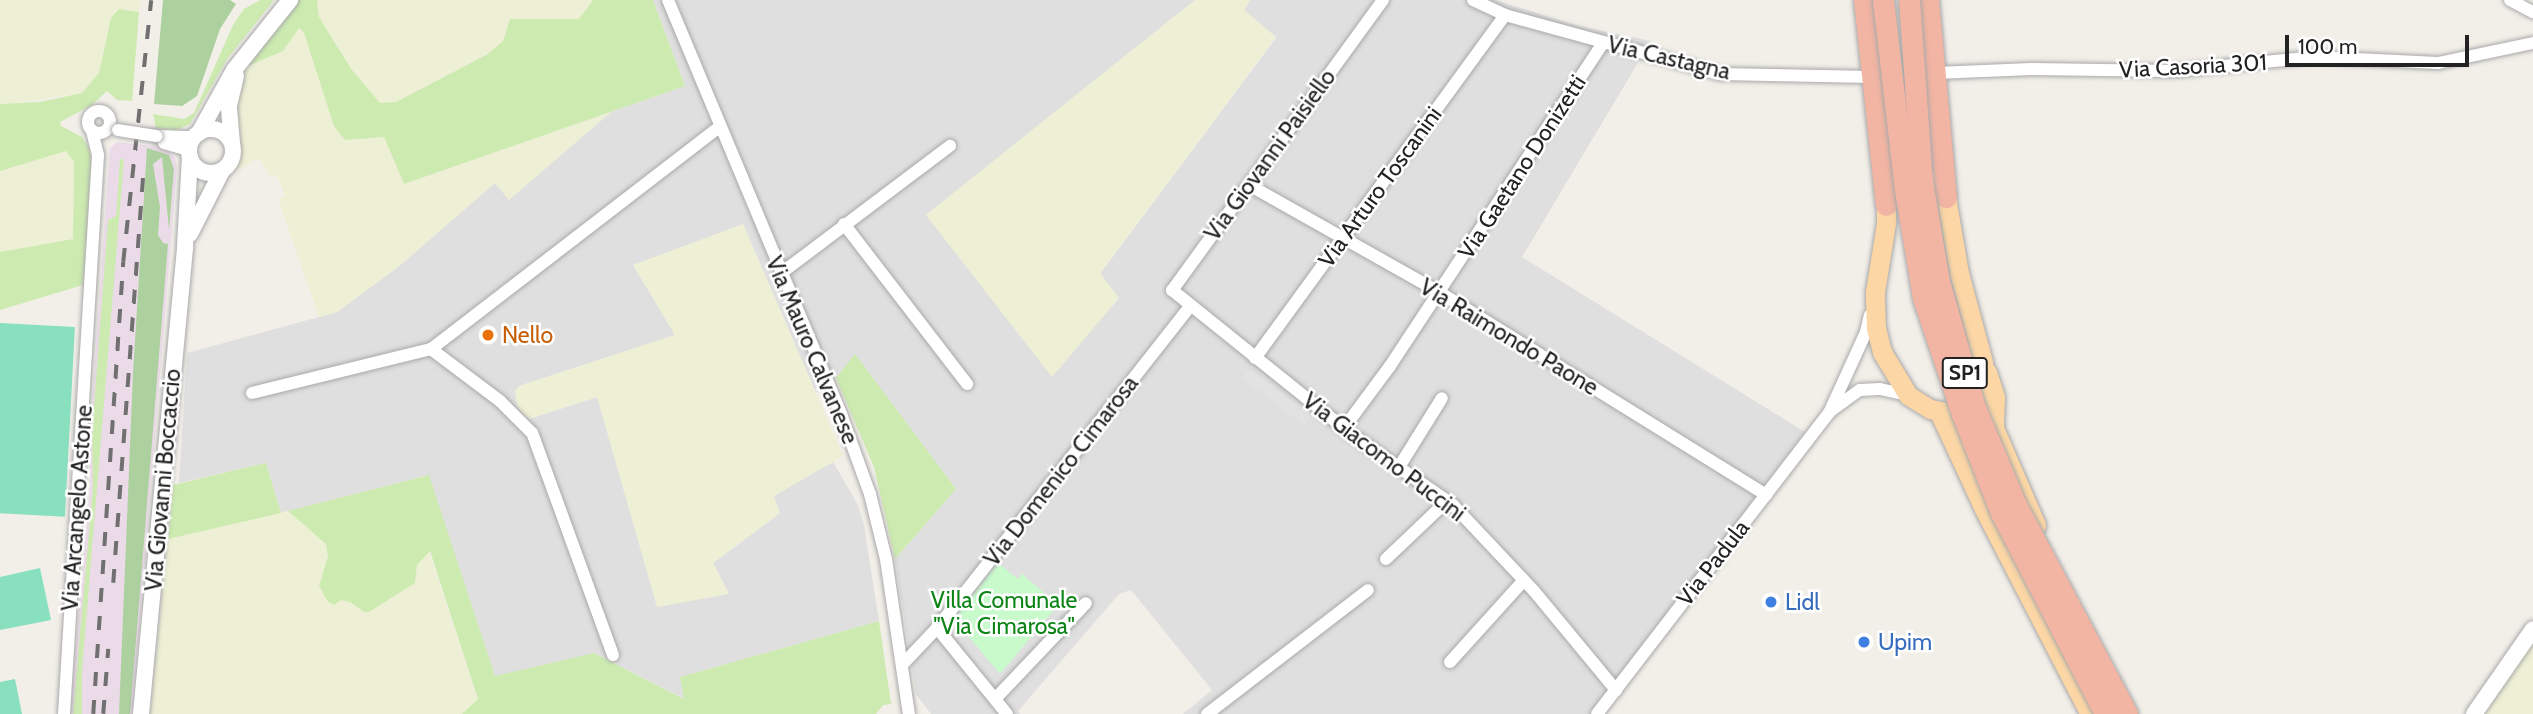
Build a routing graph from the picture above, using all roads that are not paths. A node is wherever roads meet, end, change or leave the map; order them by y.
1 (290, 0) edge
2 (668, 0) edge
3 (1383, 0) edge
4 (1473, 0) edge
5 (1864, 0) edge
6 (1884, 0) edge
7 (1909, 0) edge
8 (1928, 0) edge
9 (2510, 0) edge
10 (2533, 12) edge
11 (1505, 15) junction
12 (1603, 43) junction
13 (2533, 43) edge
14 (246, 55) junction
15 (1935, 73) junction
16 (1871, 77) junction
17 (719, 127) junction
18 (193, 144) junction
19 (233, 146) junction
20 (950, 146) dead end
21 (222, 171) junction
22 (1249, 185) junction
23 (1947, 197) junction
24 (1886, 205) junction
25 (844, 224) junction
26 (1341, 239) junction
27 (185, 246) junction
28 (780, 274) junction
29 (1439, 292) junction
30 (1875, 292) junction
31 (1190, 307) junction
32 (431, 348) junction
33 (1255, 358) junction
34 (1983, 362) junction
35 (967, 384) dead end
36 (253, 393) dead end
37 (1908, 395) junction
38 (1442, 398) dead end
39 (1939, 412) junction
40 (1829, 413) junction
41 (1344, 428) junction
42 (1399, 467) junction
43 (1766, 495) junction
44 (1447, 501) junction
45 (1386, 559) dead end
46 (1524, 580) junction
47 (1367, 590) dead end
48 (1086, 603) dead end
49 (937, 628) junction
50 (2533, 629) edge
51 (613, 655) dead end
52 (1450, 662) dead end
53 (902, 664) junction
54 (1616, 690) junction
55 (995, 699) junction
56 (64, 714) edge
57 (141, 714) edge
58 (909, 714) edge
59 (1007, 714) edge
60 (1207, 714) edge
61 (1597, 714) edge
62 (2090, 714) edge
63 (2105, 714) edge
64 (2127, 714) edge
65 (2137, 714) edge
66 (2474, 714) edge

1 - 14 street
2 - 17 street, Via Mauro Calvanese
3 - 22 street, Via Giovanni Paisiello
4 - 11 street, Via Castagna
5 - 16 highway
6 - 63 highway, SP1, bridge
7 - 64 highway, SP1, bridge
8 - 15 highway
9 - 10 street
11 - 12 street, Via Castagna
11 - 26 street, Via Arturo Toscanini
12 - 16 street, Via Castagna
12 - 29 street, Via Gaetano Donizetti
13 - 15 street, Via Casoria 301
14 - 18 street
14 - 19 street
15 - 23 highway
16 - 24 highway
17 - 28 street, Via Mauro Calvanese
17 - 32 street
18 - 19 street
18 - 21 street
18 - 27 street, Via Giovanni Boccaccio
18 - 56 street, Via Arcangelo Astone, bridge
19 - 21 street
20 - 25 street
21 - 27 street, Via Giovanni Boccaccio
22 - 26 street, Via Raimondo Paone
22 - 31 street, Via Giovanni Paisiello
23 - 24 main road
23 - 34 main road
24 - 30 main road
25 - 28 street
25 - 35 street
26 - 29 street, Via Raimondo Paone
26 - 33 street, Via Arturo Toscanini
27 - 57 street, Via Giovanni Boccaccio
28 - 53 street, Via Mauro Calvanese
29 - 41 street, Via Gaetano Donizetti
29 - 43 street, Via Raimondo Paone
30 - 37 main road
30 - 40 street, Via Padula
31 - 33 street, Via Giacomo Puccini
31 - 49 street, Via Domenico Cimarosa
32 - 36 street
32 - 51 street
33 - 41 street, Via Giacomo Puccini
34 - 39 main road
34 - 65 main road
37 - 39 main road
37 - 40 street, Via Padula
38 - 42 street
39 - 62 main road
40 - 43 street, Via Padula
41 - 42 street, Via Giacomo Puccini
42 - 44 street, Via Giacomo Puccini
43 - 54 street, Via Padula
44 - 45 street
44 - 46 street, Via Giacomo Puccini
46 - 52 street
46 - 54 street, Via Giacomo Puccini
47 - 60 street
48 - 55 street
49 - 53 street, Via Domenico Cimarosa
49 - 55 street
50 - 66 street
53 - 58 street, Via Mauro Calvanese
54 - 61 street, Via Padula
55 - 59 street

